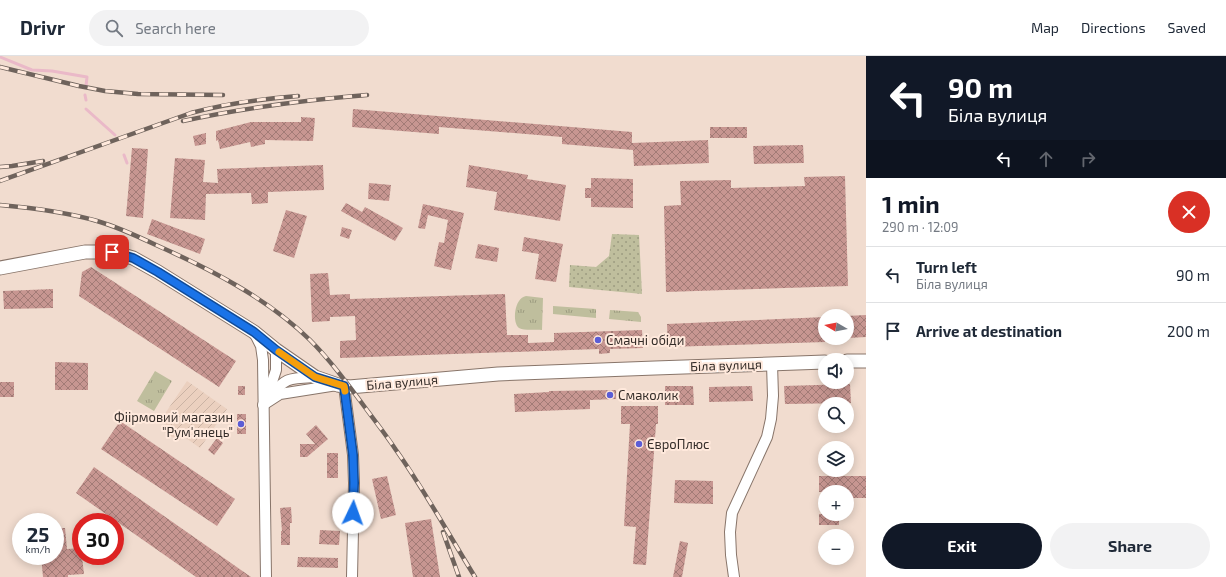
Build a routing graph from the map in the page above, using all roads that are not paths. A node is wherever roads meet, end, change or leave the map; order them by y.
1 (0, 268) edge
2 (254, 332) junction
3 (276, 350) junction
4 (854, 361) edge
5 (866, 361) edge
6 (818, 362) edge
7 (772, 364) junction
8 (315, 377) junction
9 (341, 386) junction
10 (263, 405) junction
11 (266, 577) edge
12 (352, 577) edge
13 (734, 577) edge

1 - 2 street, Біла вулиця
2 - 3 street, Біла вулиця
2 - 10 street
3 - 8 street, Біла вулиця
3 - 10 street
4 - 5 street
6 - 7 street, Біла вулиця
7 - 9 street, Біла вулиця
7 - 13 street, Біла вулиця
8 - 9 street, Біла вулиця
8 - 10 street
9 - 10 street
9 - 12 street
10 - 11 street

